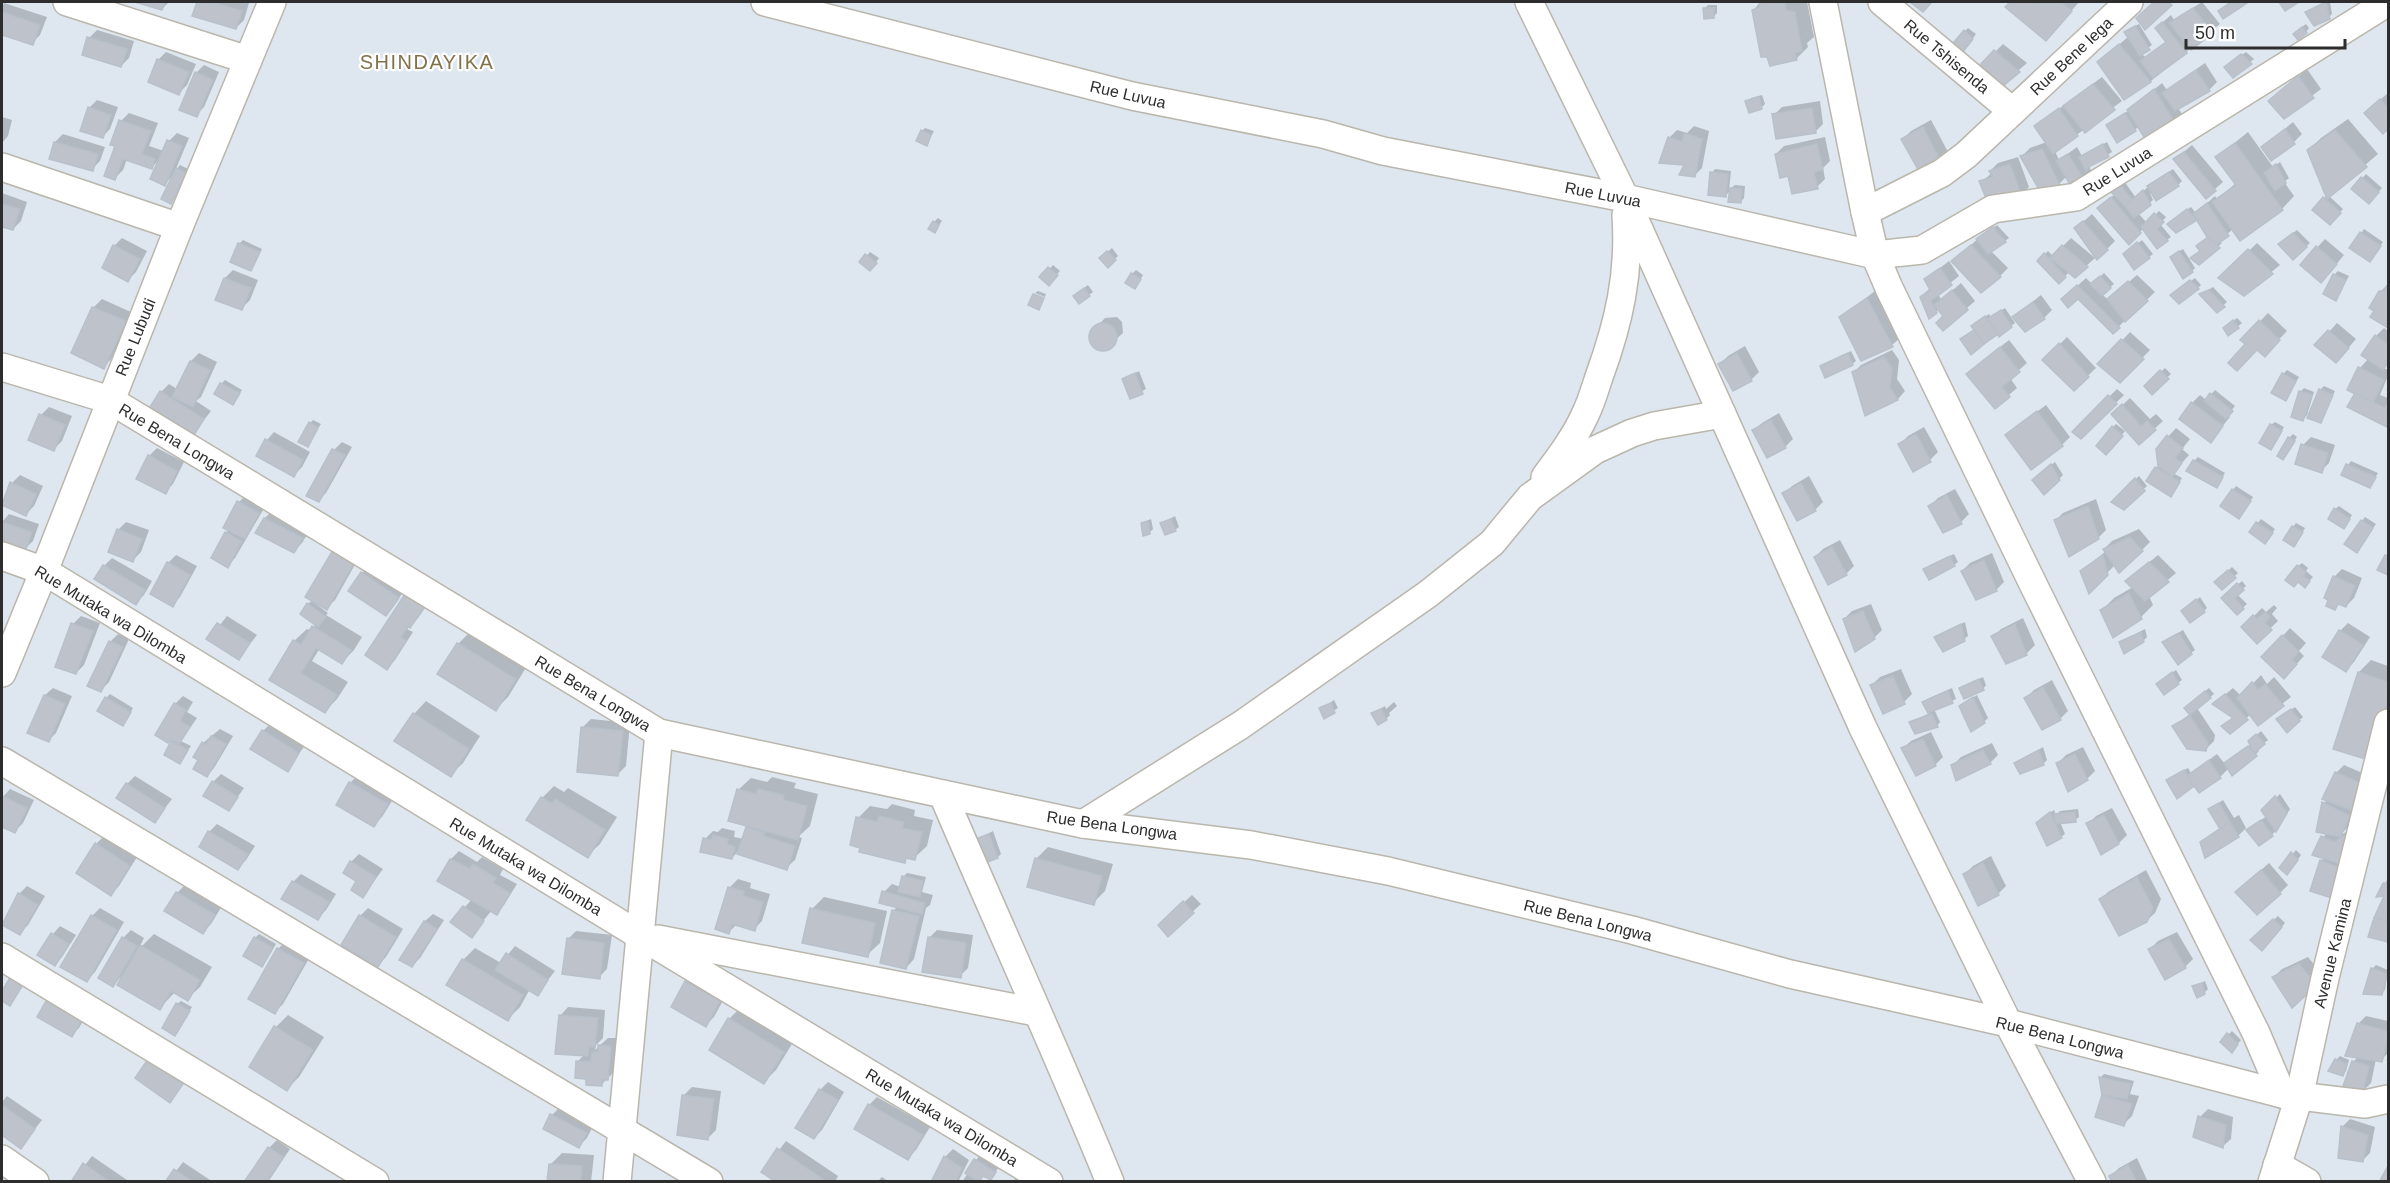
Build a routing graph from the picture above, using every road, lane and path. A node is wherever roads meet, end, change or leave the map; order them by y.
1 (68, 2) edge
2 (272, 2) edge
3 (765, 2) edge
4 (1529, 2) edge
5 (1823, 2) edge
6 (1882, 2) edge
7 (2388, 2) edge
8 (2111, 7) edge
9 (834, 10) edge
10 (248, 60) junction
11 (2013, 111) junction
12 (2, 166) edge
13 (1625, 198) junction
14 (1865, 212) junction
15 (179, 227) junction
16 (1875, 255) junction
17 (2, 367) edge
18 (110, 400) junction
19 (1722, 414) junction
20 (1530, 497) junction
21 (2, 556) edge
22 (44, 571) junction
23 (2, 673) edge
24 (2388, 723) edge
25 (659, 733) junction
26 (2, 761) edge
27 (943, 795) junction
28 (1083, 824) junction
29 (639, 935) junction
30 (2, 957) edge
31 (1036, 1012) junction
32 (2008, 1023) junction
33 (2290, 1096) junction
34 (2388, 1099) edge
35 (622, 1130) junction
36 (2, 1159) edge
37 (2274, 1173) edge
38 (35, 1182) edge
39 (375, 1182) edge
40 (617, 1182) edge
41 (709, 1182) edge
42 (1049, 1182) edge
43 (1110, 1182) edge
44 (2092, 1182) edge
45 (2307, 1182) edge

1 - 10 street
2 - 10 street, Rue Lubudi
3 - 9 street, Rue Luvua
4 - 13 street
5 - 14 street
6 - 11 street, Rue Tshisenda
7 - 16 street, Rue Luvua
8 - 11 street, Rue Bene lega
9 - 13 street, Rue Luvua
10 - 15 street, Rue Lubudi
11 - 14 street, Rue Bene lega
12 - 15 street
13 - 16 street, Rue Luvua
13 - 19 street
13 - 20 street
14 - 16 street
15 - 18 street, Rue Lubudi
16 - 33 street
17 - 18 street, Rue Bena Longwa
18 - 22 street, Rue Lubudi
18 - 25 street, Rue Bena Longwa
19 - 20 street
19 - 32 street
20 - 28 street
21 - 22 street, Rue Mutaka wa Dilomba
22 - 23 street, Rue Lubudi
22 - 29 street, Rue Mutaka wa Dilomba
24 - 33 street, Avenue Kamina
25 - 27 street, Rue Bena Longwa
25 - 29 street
26 - 35 street
27 - 28 street, Rue Bena Longwa
27 - 31 street
28 - 32 street, Rue Bena Longwa
29 - 31 street
29 - 35 street
29 - 42 street, Rue Mutaka wa Dilomba
30 - 39 street
31 - 43 street
32 - 33 street, Rue Bena Longwa
32 - 44 street
33 - 34 street, Rue Bena Longwa
33 - 37 street, Avenue Kamina
35 - 40 street
35 - 41 street
36 - 38 street
37 - 45 street

